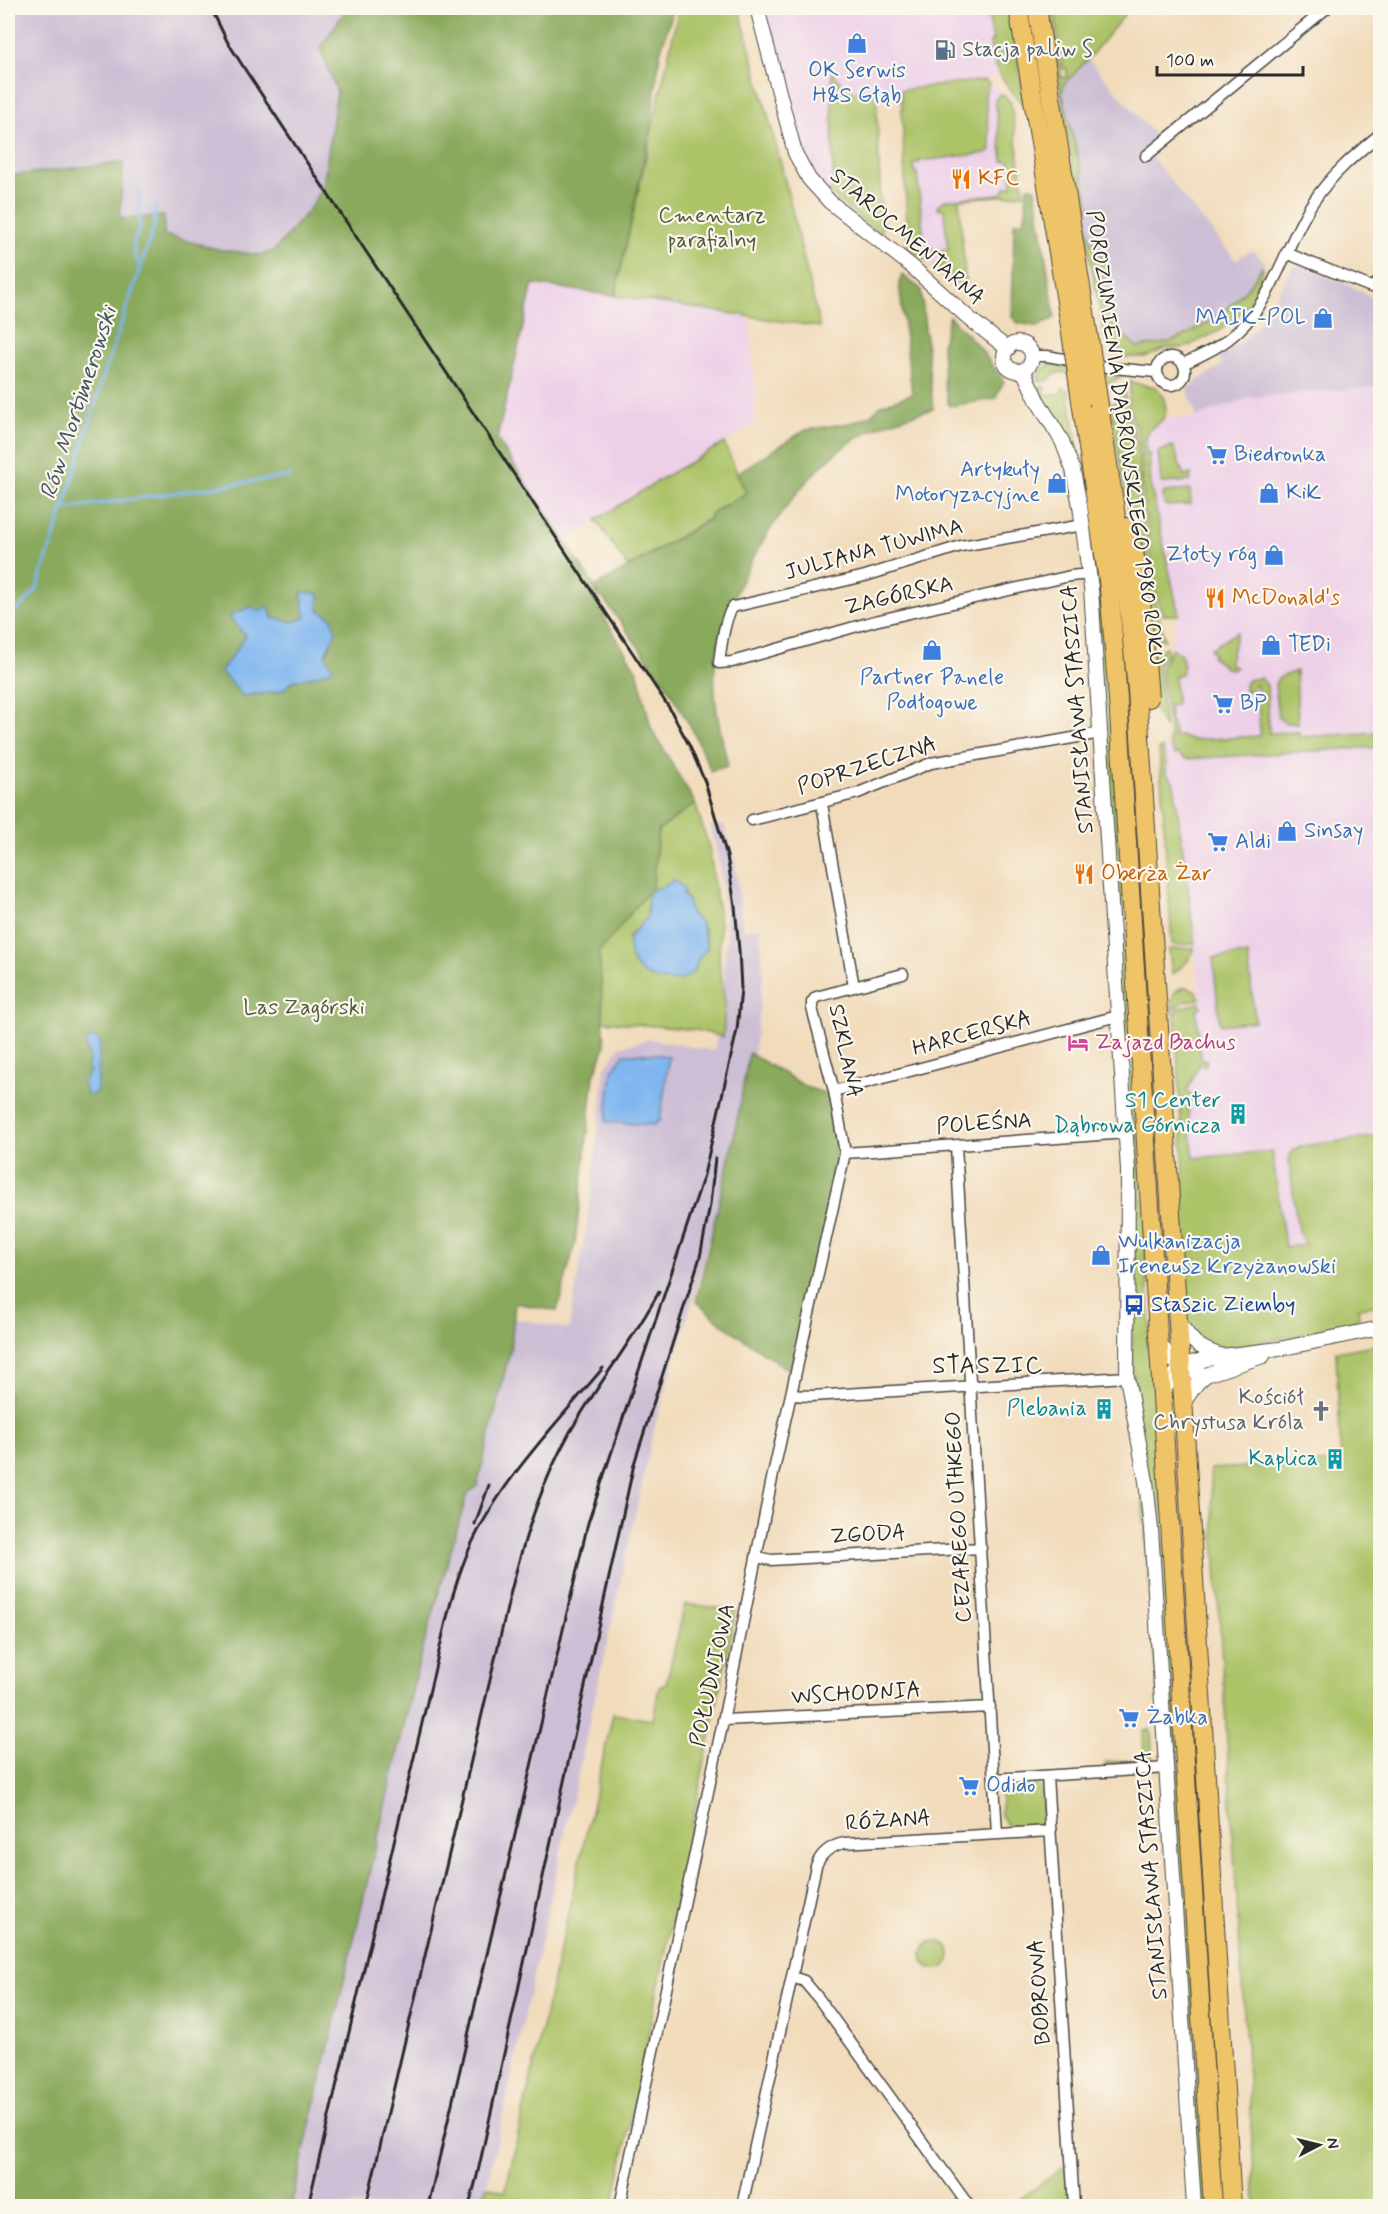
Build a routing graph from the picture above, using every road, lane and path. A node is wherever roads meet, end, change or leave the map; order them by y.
1 (757, 8) edge
2 (1018, 8) edge
3 (1036, 8) edge
4 (1327, 8) edge
5 (1380, 134) edge
6 (1146, 156) dead end
7 (1286, 253) junction
8 (1380, 282) edge
9 (1078, 326) junction
10 (1008, 349) junction
11 (1032, 356) junction
12 (1183, 364) junction
13 (1023, 370) junction
14 (1156, 372) junction
15 (1083, 525) junction
16 (1090, 573) junction
17 (719, 663) joint
18 (1101, 733) junction
19 (822, 804) junction
20 (752, 820) dead end
21 (903, 974) dead end
22 (854, 987) junction
23 (1119, 1017) junction
24 (834, 1091) junction
25 (1126, 1133) junction
26 (956, 1146) junction
27 (845, 1153) junction
28 (1176, 1318) junction
29 (1380, 1328) edge
30 (1158, 1342) junction
31 (1280, 1349) junction
32 (1222, 1356) junction
33 (1180, 1368) junction
34 (1206, 1375) junction
35 (1127, 1377) junction
36 (971, 1387) junction
37 (1162, 1392) junction
38 (791, 1395) junction
39 (1183, 1403) junction
40 (981, 1548) junction
41 (757, 1557) junction
42 (990, 1707) junction
43 (723, 1720) junction
44 (1167, 1768) junction
45 (1047, 1776) junction
46 (994, 1779) junction
47 (1050, 1831) junction
48 (997, 1833) junction
49 (792, 1977) junction
50 (620, 2206) edge
51 (742, 2206) edge
52 (969, 2206) edge
53 (1074, 2206) edge
54 (1194, 2206) edge
55 (1213, 2206) edge
56 (1232, 2206) edge

1 - 10 street, STAROCMENTARNA
2 - 9 main road, POROZUMIENIA DĄBROWSKIEGO 1980 ROKU
3 - 9 main road, POROZUMIENIA DĄBROWSKIEGO 1980 ROKU
4 - 6 street
5 - 7 street
7 - 8 street
7 - 12 street
9 - 28 main road, POROZUMIENIA DĄBROWSKIEGO 1980 ROKU, bridge
9 - 30 main road, POROZUMIENIA DĄBROWSKIEGO 1980 ROKU, bridge
10 - 11 street
10 - 13 street
11 - 13 street
11 - 14 street
12 - 14 street
12 - 14 street
13 - 15 street, STANISŁAWA STASZICA
15 - 16 street, STANISŁAWA STASZICA
15 - 17 street, JULIANA TUWIMA
16 - 17 street, ZAGÓRSKA
16 - 18 street, STANISŁAWA STASZICA
18 - 19 street, POPRZECZNA
18 - 23 street, STANISŁAWA STASZICA
19 - 20 street, POPRZECZNA
19 - 22 street, SZKLANA
21 - 22 street, SZKLANA
22 - 24 street, SZKLANA
23 - 24 street, HARCERSKA
23 - 25 street, STANISŁAWA STASZICA
24 - 27 street, SZKLANA
25 - 26 street, POLEŚNA
25 - 35 street, STANISŁAWA STASZICA
26 - 27 street, POLEŚNA
26 - 36 street, CEZAREGO UTHKEGO
27 - 38 street, POŁUDNIOWA
28 - 32 street
28 - 33 main road, POROZUMIENIA DĄBROWSKIEGO 1980 ROKU
29 - 31 street
30 - 33 street
30 - 37 main road, POROZUMIENIA DĄBROWSKIEGO 1980 ROKU
31 - 32 street
31 - 34 street
32 - 33 street
33 - 34 street
33 - 37 street
33 - 39 main road, POROZUMIENIA DĄBROWSKIEGO 1980 ROKU
34 - 39 street
35 - 36 street
35 - 44 street, STANISŁAWA STASZICA
36 - 38 street
36 - 40 street, CEZAREGO UTHKEGO
37 - 55 main road, POROZUMIENIA DĄBROWSKIEGO 1980 ROKU
38 - 41 street, POŁUDNIOWA
39 - 56 main road, POROZUMIENIA DĄBROWSKIEGO 1980 ROKU
40 - 41 street, ZGODA
40 - 42 street, CEZAREGO UTHKEGO
41 - 43 street, POŁUDNIOWA
42 - 43 street, WSCHODNIA
42 - 46 street, CEZAREGO UTHKEGO
43 - 50 street, POŁUDNIOWA
44 - 45 street
44 - 54 street, STANISŁAWA STASZICA
45 - 46 street
45 - 47 street, BOBROWA
46 - 48 street, CEZAREGO UTHKEGO
47 - 48 street, RÓŻANA
47 - 53 street, BOBROWA
48 - 49 street, RÓŻANA
49 - 51 street, RÓŻANA
49 - 52 street

